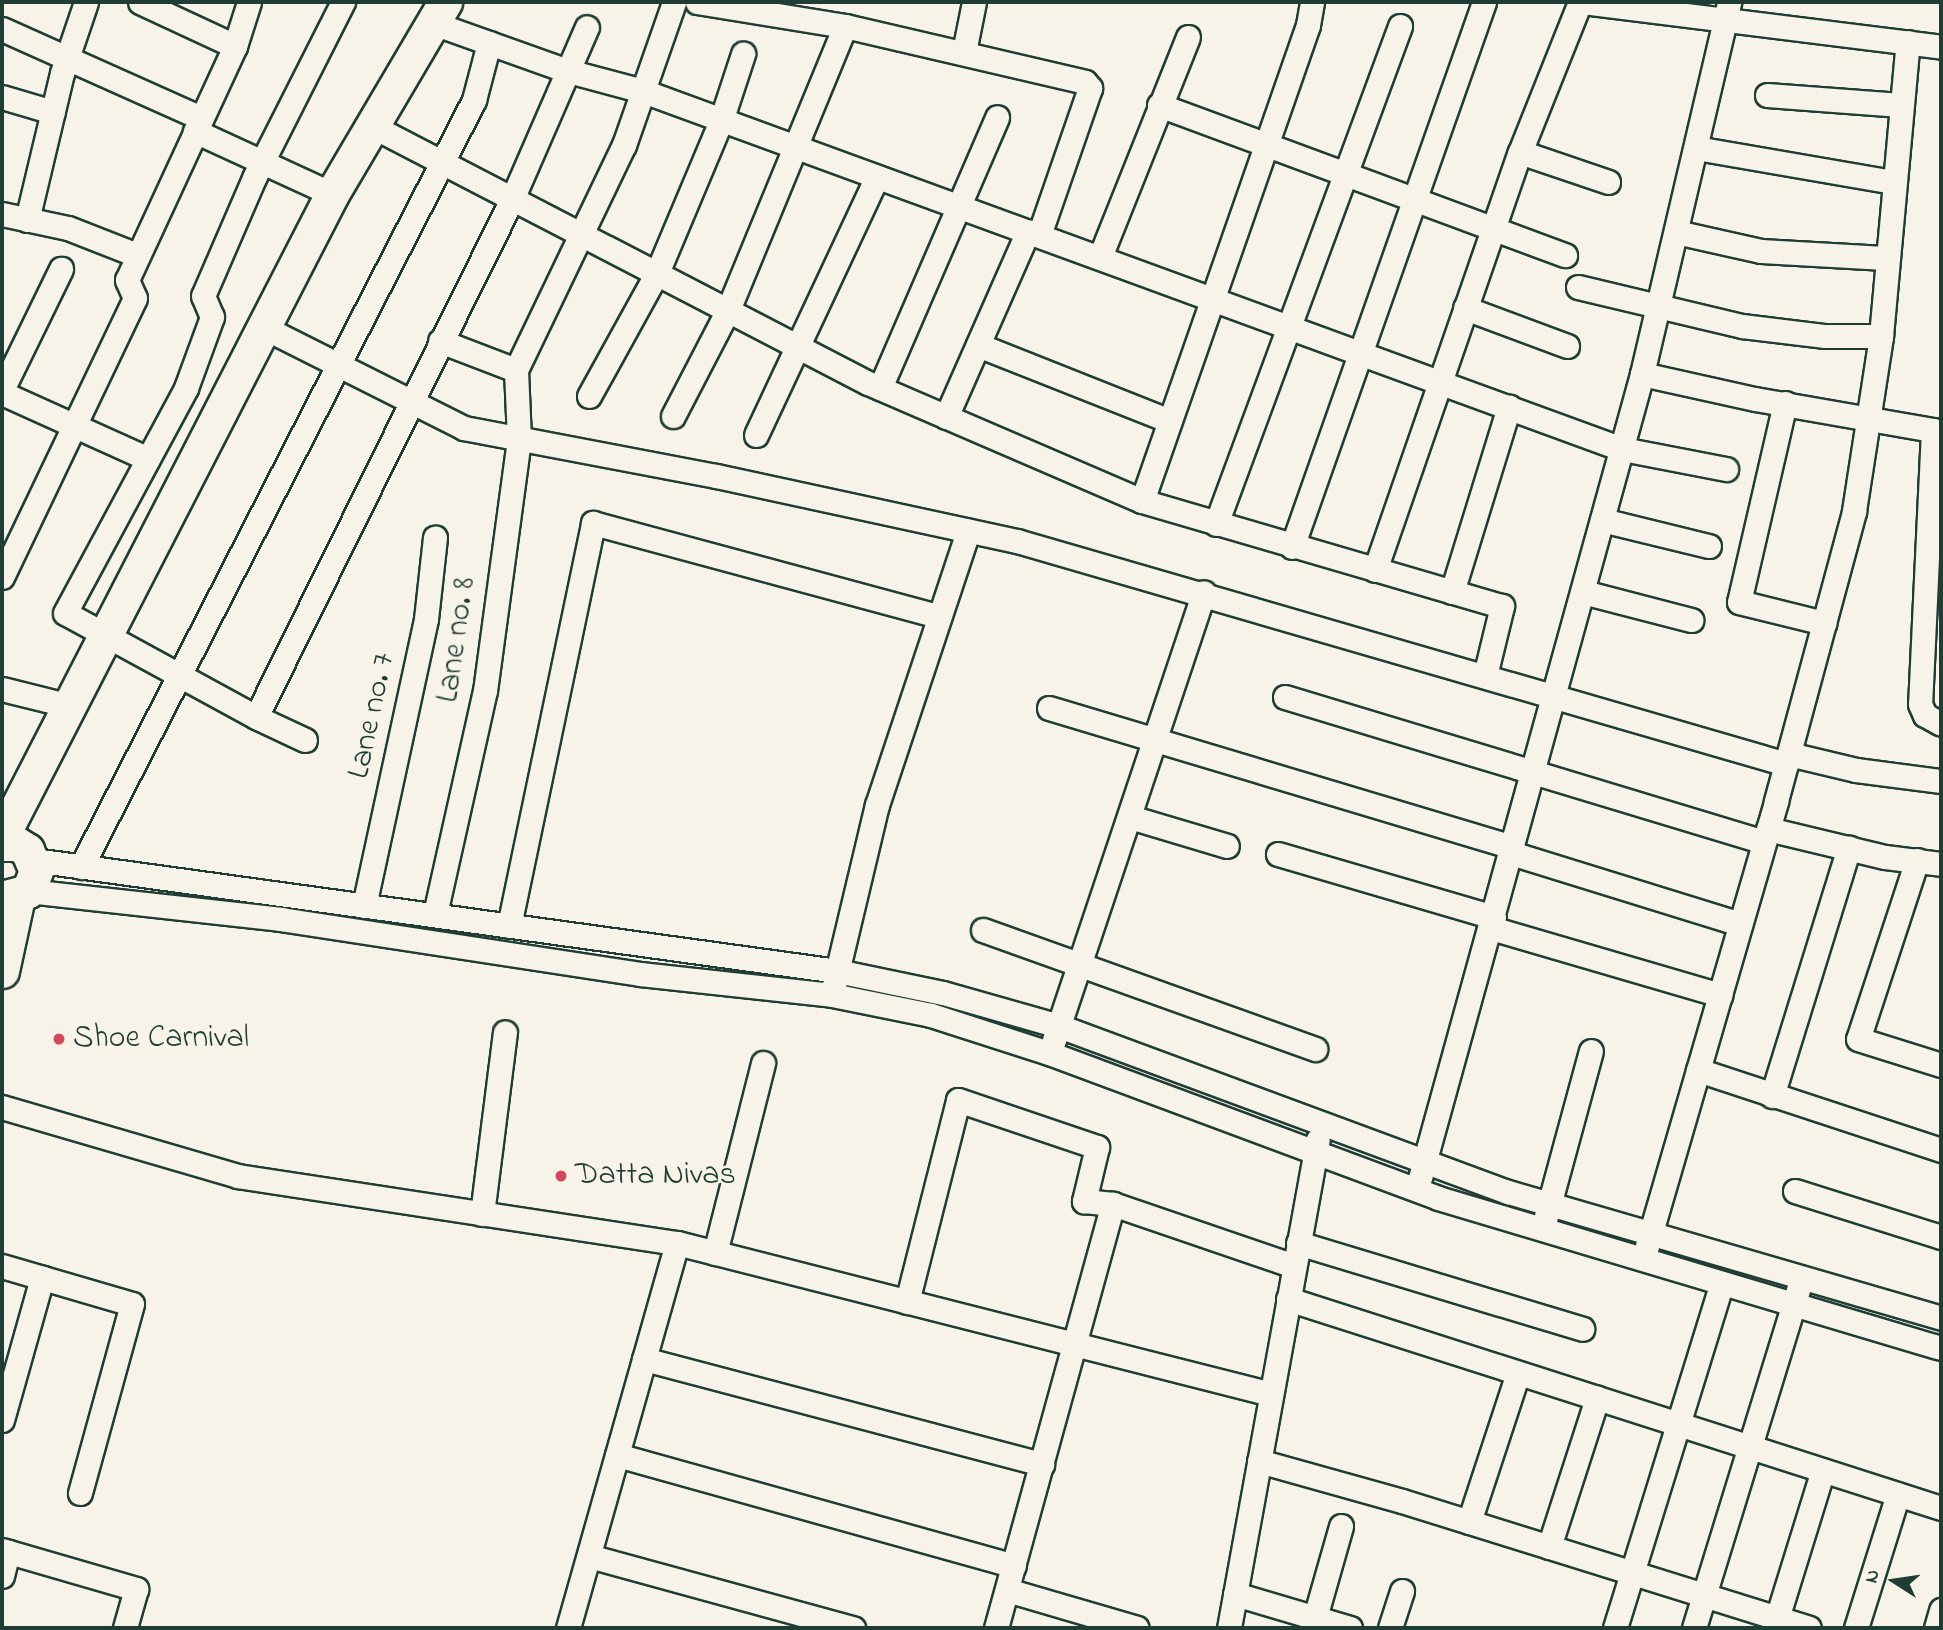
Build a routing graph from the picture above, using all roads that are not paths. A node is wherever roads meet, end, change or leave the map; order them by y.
1 (86, 2) edge
2 (140, 2) edge
3 (249, 2) edge
4 (343, 2) edge
5 (674, 2) edge
6 (697, 2) edge
7 (974, 2) edge
8 (1312, 2) edge
9 (1484, 2) edge
10 (1581, 2) edge
11 (1728, 9) edge
12 (439, 12) edge
13 (845, 26) junction
14 (1400, 26) dead end
15 (587, 27) dead end
16 (2, 29) edge
17 (1188, 37) dead end
18 (1908, 42) junction
19 (489, 43) junction
20 (235, 46) junction
21 (1941, 47) edge
22 (964, 52) junction
23 (743, 54) dead end
24 (67, 58) junction
25 (568, 71) junction
26 (643, 91) junction
27 (1767, 95) dead end
28 (2, 97) edge
29 (1901, 104) junction
30 (1160, 105) junction
31 (53, 112) junction
32 (997, 117) dead end
33 (721, 121) junction
34 (198, 124) junction
35 (372, 126) junction
36 (1267, 144) junction
37 (797, 148) junction
38 (1696, 148) junction
39 (1520, 152) junction
40 (444, 160) junction
41 (262, 162) junction
42 (1346, 172) junction
43 (877, 177) junction
44 (1608, 182) dead end
45 (1893, 182) junction
46 (332, 194) junction
47 (513, 197) junction
48 (1416, 198) junction
49 (960, 207) junction
50 (2, 214) edge
51 (27, 220) junction
52 (1493, 227) junction
53 (1676, 232) junction
54 (1034, 233) junction
55 (583, 234) junction
56 (137, 255) junction
57 (1565, 255) dead end
58 (1100, 257) junction
59 (1885, 258) junction
60 (61, 269) dead end
61 (657, 273) junction
62 (1578, 287) dead end
63 (1214, 297) junction
64 (1659, 304) junction
65 (1465, 308) junction
66 (728, 310) junction
67 (1289, 325) junction
68 (263, 327) junction
69 (1881, 336) junction
70 (440, 341) junction
71 (978, 345) junction
72 (1567, 346) dead end
73 (799, 347) junction
74 (1363, 353) junction
75 (339, 365) junction
76 (516, 370) junction
77 (1642, 374) junction
78 (1439, 381) junction
79 (880, 388) junction
80 (2, 391) edge
81 (589, 396) dead end
82 (410, 401) junction
83 (1785, 403) junction
84 (1508, 407) junction
85 (673, 416) dead end
86 (946, 417) junction
87 (1866, 418) junction
88 (1170, 421) junction
89 (75, 423) junction
90 (1937, 431) edge
91 (756, 435) dead end
92 (519, 439) junction
93 (1622, 449) junction
94 (148, 459) junction
95 (1727, 469) dead end
96 (1142, 501) junction
97 (1602, 520) junction
98 (1216, 524) junction
99 (968, 531) junction
100 (435, 537) dead end
101 (1709, 546) dead end
102 (1292, 547) junction
103 (1375, 570) junction
104 (2, 577) edge
105 (1204, 592) junction
106 (1452, 592) junction
107 (1583, 592) junction
108 (937, 616) junction
109 (1691, 620) dead end
110 (1824, 623) junction
111 (107, 636) junction
112 (1485, 676) junction
113 (181, 677) junction
114 (2, 689) edge
115 (1554, 696) junction
116 (1285, 697) dead end
117 (69, 706) junction
118 (1049, 708) dead end
119 (256, 717) junction
120 (1941, 724) edge
121 (305, 740) dead end
122 (1156, 740) junction
123 (1787, 760) junction
124 (1534, 772) junction
125 (1941, 781) edge
126 (1130, 817) junction
127 (1766, 836) junction
128 (3, 844) edge
129 (1227, 846) dead end
130 (1849, 848) junction
131 (1512, 850) junction
132 (1278, 854) dead end
133 (1917, 860) junction
134 (1941, 864) edge
135 (81, 867) junction
136 (20, 886) edge
137 (266, 893) junction
138 (364, 906) junction
139 (435, 914) junction
140 (264, 917) junction
141 (1492, 923) junction
142 (1741, 924) junction
143 (509, 926) junction
144 (983, 930) dead end
145 (1080, 967) junction
146 (2, 971) edge
147 (837, 971) junction
148 (832, 995) junction
149 (1720, 995) junction
150 (1059, 1026) junction
151 (505, 1032) dead end
152 (1315, 1049) dead end
153 (1591, 1051) dead end
154 (1049, 1053) junction
155 (763, 1063) dead end
156 (1941, 1065) edge
157 (1698, 1070) junction
158 (1772, 1096) junction
159 (2, 1107) edge
160 (1321, 1126) junction
161 (1941, 1150) edge
162 (1315, 1154) junction
163 (1426, 1165) junction
164 (1414, 1190) junction
165 (1795, 1191) dead end
166 (1114, 1203) junction
167 (1549, 1205) junction
168 (482, 1214) junction
169 (1542, 1229) junction
170 (1651, 1234) junction
171 (1941, 1237) edge
172 (677, 1243) junction
173 (1298, 1243) junction
174 (715, 1253) junction
175 (1643, 1259) junction
176 (2, 1266) edge
177 (1294, 1266) junction
178 (42, 1278) junction
179 (1802, 1278) junction
180 (1722, 1283) junction
181 (1288, 1299) junction
182 (906, 1302) junction
183 (1794, 1303) junction
184 (1941, 1319) edge
185 (1582, 1329) dead end
186 (1074, 1345) junction
187 (1937, 1347) edge
188 (644, 1359) junction
189 (1518, 1373) junction
190 (1271, 1394) junction
191 (1597, 1398) junction
192 (2, 1420) edge
193 (1676, 1423) junction
194 (1749, 1446) junction
195 (617, 1455) junction
196 (1259, 1461) junction
197 (1042, 1464) junction
198 (1823, 1469) junction
199 (80, 1493) dead end
200 (1898, 1494) junction
201 (1941, 1508) edge
202 (1469, 1522) junction
203 (1342, 1526) dead end
204 (1549, 1547) junction
205 (5, 1551) edge
206 (589, 1556) junction
207 (1014, 1566) junction
208 (1631, 1572) junction
209 (2, 1576) edge
210 (1007, 1590) junction
211 (1402, 1591) dead end
212 (1235, 1594) junction
213 (1703, 1595) junction
214 (1941, 1610) edge
215 (1313, 1623) edge
216 (1775, 1623) edge
217 (125, 1628) edge
218 (568, 1628) edge
219 (853, 1628) edge
220 (996, 1628) edge
221 (1138, 1628) edge
222 (1229, 1628) edge
223 (1350, 1628) edge
224 (1390, 1628) edge
225 (1615, 1628) edge
226 (1694, 1628) edge
227 (1809, 1628) edge
228 (1856, 1628) edge
229 (1936, 1628) edge

1 - 24 street
2 - 20 street
3 - 20 street
4 - 41 street
5 - 26 street
6 - 13 street
7 - 22 street
8 - 36 street
9 - 48 street
10 - 11 street
10 - 39 street
11 - 18 street
11 - 38 street
12 - 19 street
12 - 35 street
13 - 22 street
13 - 37 street
14 - 42 street
15 - 25 street
16 - 24 street
17 - 30 street
18 - 21 street
18 - 29 street
19 - 25 street
19 - 40 street
20 - 34 street
22 - 54 street
23 - 33 street
24 - 31 street
24 - 34 street
25 - 26 street
25 - 47 street
26 - 33 street
26 - 55 street
27 - 29 street
28 - 31 street
29 - 45 street
30 - 36 street
30 - 58 street
31 - 51 street
32 - 49 street
33 - 37 street
33 - 61 street
34 - 41 street
34 - 56 street
35 - 40 street
35 - 46 street
36 - 42 street
36 - 63 street
37 - 43 street
37 - 66 street
38 - 45 street
38 - 53 street
39 - 44 street
39 - 52 street
40 - 47 street
40 - 75 street
41 - 46 street
41 - 94 street
42 - 48 street
42 - 67 street
43 - 49 street
43 - 73 street
45 - 59 street
46 - 68 street
47 - 55 street
47 - 70 street
48 - 52 street
48 - 74 street
49 - 54 street
49 - 79 street
50 - 51 street
51 - 56 street
52 - 57 street
52 - 65 street
53 - 59 street
53 - 64 street
54 - 58 street
54 - 71 street
55 - 61 street
55 - 76 street
56 - 89 street
58 - 63 street
59 - 69 street
60 - 80 street
61 - 66 street
61 - 81 street
62 - 64 street
63 - 67 street
63 - 88 street
64 - 69 street
64 - 77 street
65 - 72 street
65 - 78 street
66 - 73 street
66 - 85 street
67 - 74 street
67 - 98 street
68 - 75 street
68 - 111 street
69 - 87 street
70 - 76 street
70 - 82 street
71 - 86 street
71 - 88 street
73 - 79 street
73 - 91 street
74 - 78 street
74 - 102 street
75 - 82 street
75 - 113 street
76 - 92 street, Lane no. 8
77 - 83 street
77 - 93 street
78 - 84 street
78 - 103 street
79 - 86 street
80 - 89 street
82 - 92 street
82 - 119 street
83 - 87 street
83 - 110 street
84 - 93 street
84 - 106 street
86 - 96 street
87 - 90 street
87 - 110 street
88 - 96 street
89 - 94 street
89 - 104 street
90 - 120 street
92 - 99 street
92 - 139 street, Lane no. 8
93 - 95 street
93 - 97 street
94 - 111 street
96 - 98 street
97 - 101 street
97 - 107 street
98 - 102 street
99 - 105 street
99 - 108 street
100 - 138 street, Lane no. 7
102 - 103 street
103 - 106 street
105 - 112 street
105 - 122 street
106 - 112 street
107 - 109 street
107 - 115 street
108 - 143 street
108 - 147 street
110 - 123 street
111 - 113 street
111 - 117 street
112 - 115 street
113 - 119 street
113 - 135 street
114 - 117 street
115 - 123 street
115 - 124 street
116 - 124 street
117 - 128 street
118 - 122 street
119 - 121 street
122 - 126 street
122 - 131 street
123 - 125 street
123 - 127 street
124 - 127 street
124 - 131 street
126 - 129 street
126 - 145 street
127 - 130 street
127 - 142 street
128 - 136 street
130 - 133 street
130 - 158 street
131 - 141 street
131 - 142 street
132 - 141 street
133 - 134 street
133 - 156 street
135 - 136 street
135 - 137 street
136 - 140 street
136 - 146 street
137 - 138 street
137 - 140 street
138 - 139 street
139 - 143 street
140 - 148 street
141 - 149 street
141 - 163 street
142 - 149 street
143 - 147 street
144 - 145 street
145 - 150 street
145 - 152 street
147 - 148 street
147 - 150 street
148 - 154 street
149 - 157 street
150 - 154 street
150 - 160 street
151 - 168 street
153 - 167 street
154 - 162 street
155 - 174 street
157 - 158 street
157 - 170 street
158 - 161 street
159 - 168 street
160 - 162 street
160 - 163 street
162 - 164 street
162 - 173 street
163 - 164 street
163 - 167 street
164 - 169 street
165 - 171 street
166 - 177 street
166 - 182 street
166 - 186 street
167 - 169 street
167 - 170 street
168 - 172 street
169 - 175 street
170 - 175 street
170 - 179 street
172 - 174 street
172 - 188 street
173 - 177 street
173 - 185 street
174 - 182 street
175 - 180 street
176 - 178 street
177 - 181 street
178 - 192 street
178 - 199 street
179 - 183 street
179 - 184 street
180 - 183 street
180 - 193 street
181 - 189 street
181 - 190 street
182 - 186 street
183 - 187 street
183 - 194 street
184 - 187 street
186 - 190 street
186 - 197 street
188 - 195 street
188 - 197 street
189 - 191 street
189 - 202 street
190 - 196 street
191 - 193 street
191 - 204 street
193 - 194 street
193 - 208 street
194 - 198 street
194 - 213 street
195 - 206 street
195 - 207 street
196 - 202 street
196 - 212 street
197 - 207 street
198 - 200 street
198 - 216 street
200 - 201 street
200 - 228 street
202 - 204 street
203 - 215 street
204 - 208 street
205 - 209 street
205 - 217 street
206 - 218 street
206 - 219 street
207 - 210 street
208 - 213 street
208 - 225 street
210 - 220 street
210 - 221 street
211 - 224 street
212 - 215 street
212 - 222 street
213 - 216 street
213 - 226 street
214 - 229 street
215 - 223 street
216 - 227 street

